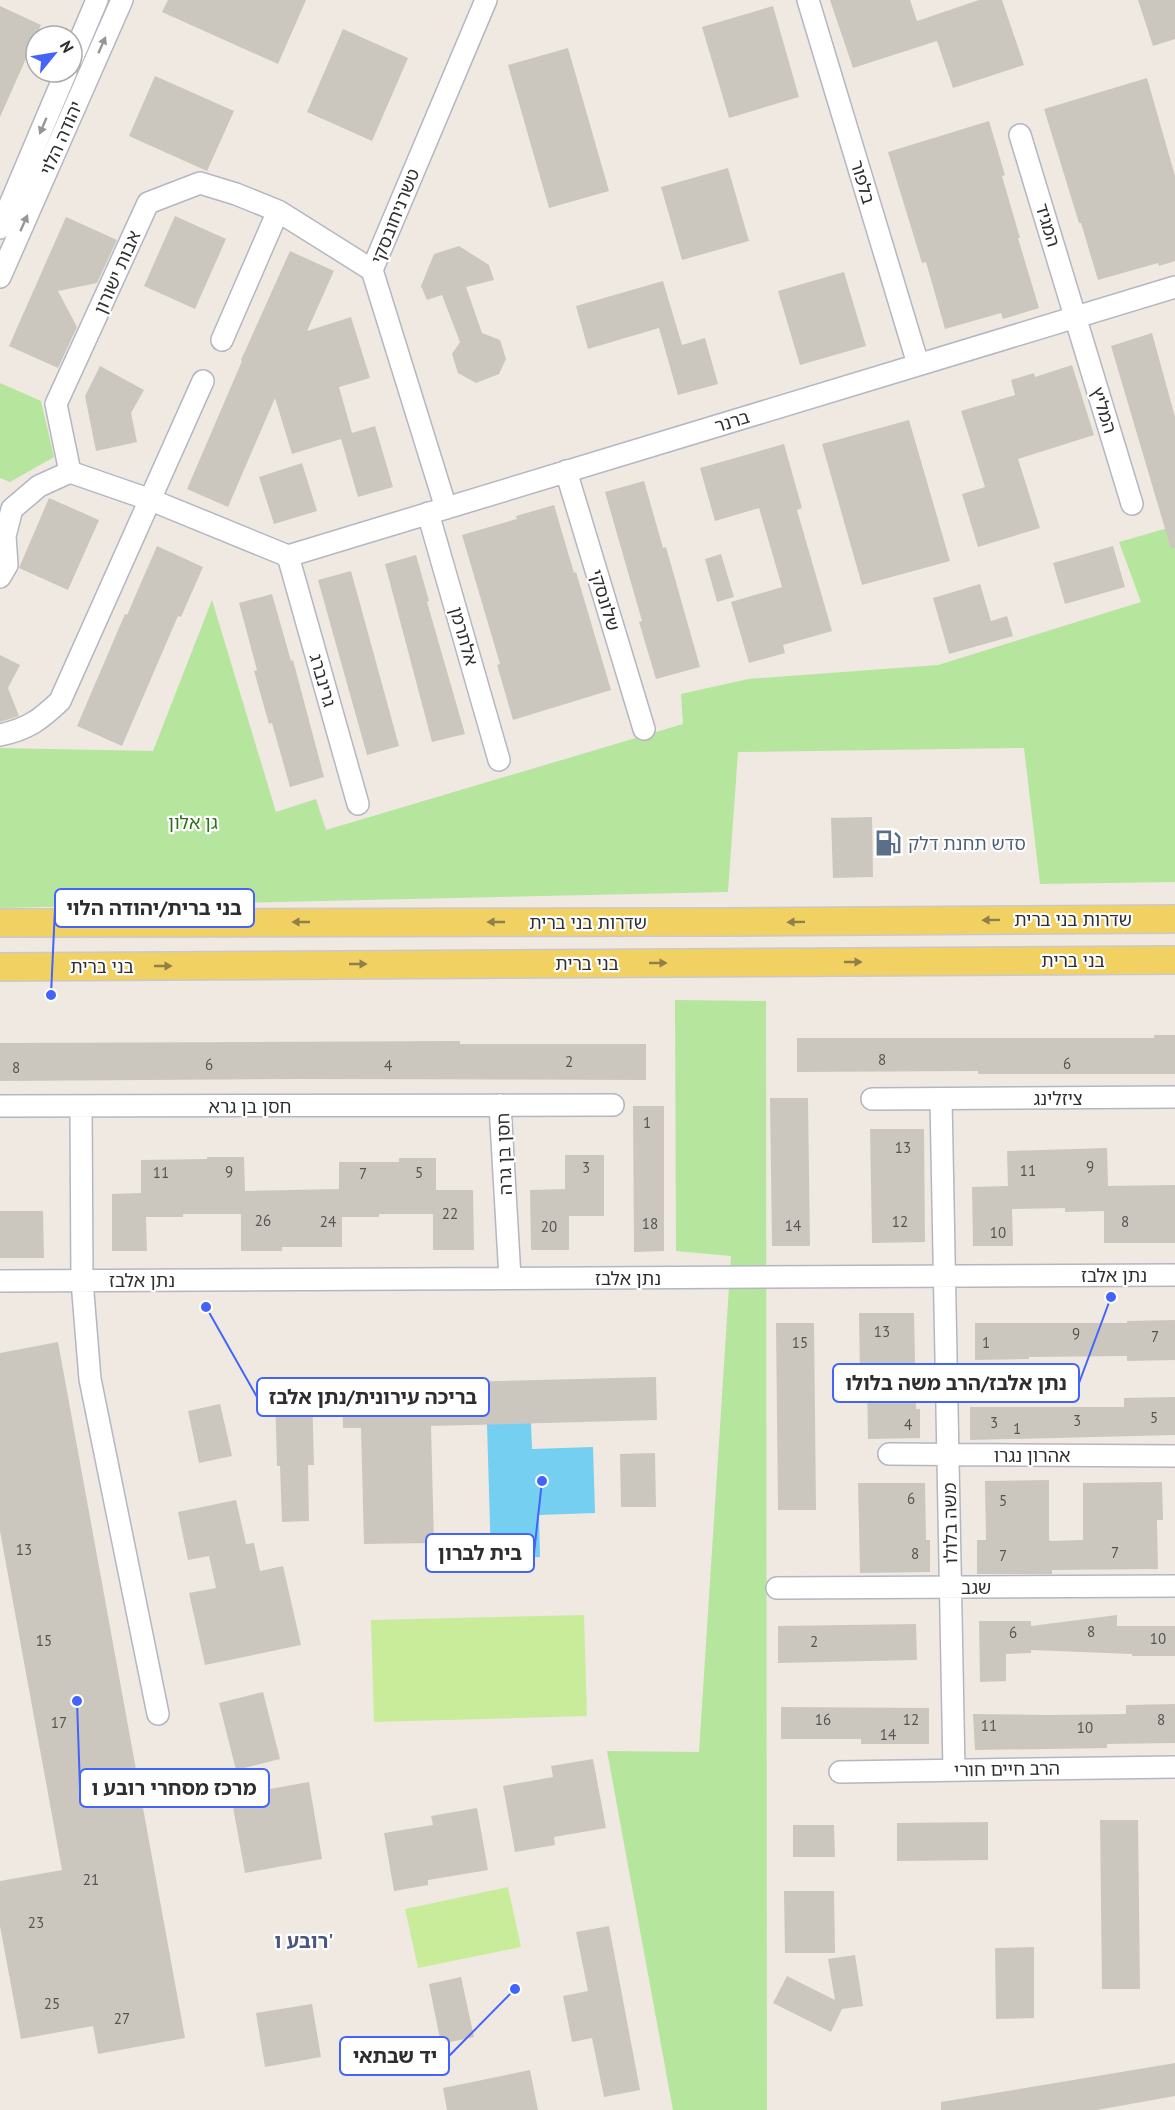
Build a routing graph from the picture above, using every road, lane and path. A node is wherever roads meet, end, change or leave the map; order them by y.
1 (97, 0) edge
2 (122, 0) edge
3 (486, 0) edge
4 (808, 0) edge
5 (84, 30) edge
6 (61, 84) edge
7 (1020, 135) dead end
8 (278, 211) junction
9 (0, 228) edge
10 (372, 270) junction
11 (0, 277) edge
12 (1175, 287) edge
13 (1076, 316) junction
14 (222, 340) dead end
15 (918, 364) junction
16 (203, 381) dead end
17 (566, 471) junction
18 (70, 472) junction
19 (151, 500) junction
20 (1132, 504) dead end
21 (437, 510) junction
22 (288, 556) junction
23 (0, 577) edge
24 (644, 729) dead end
25 (0, 735) edge
26 (499, 760) dead end
27 (358, 804) dead end
28 (1175, 919) edge
29 (0, 923) edge
30 (1175, 960) edge
31 (0, 967) edge
32 (1175, 1097) edge
33 (872, 1099) dead end
34 (941, 1099) junction
35 (500, 1105) junction
36 (613, 1105) dead end
37 (0, 1106) edge
38 (81, 1106) junction
39 (1175, 1275) edge
40 (946, 1276) junction
41 (510, 1278) junction
42 (0, 1281) edge
43 (82, 1281) junction
44 (889, 1454) dead end
45 (949, 1455) junction
46 (1175, 1456) edge
47 (1175, 1586) edge
48 (951, 1587) junction
49 (777, 1588) dead end
50 (158, 1714) dead end
51 (1175, 1767) edge
52 (954, 1770) junction
53 (840, 1772) dead end

1 - 5 street
11 -> 2 street, יהודה הלוי
3 - 10 street, טשרניחובסקי
4 - 15 street, בלפור
6 -> 9 street, יהודה הלוי
7 - 13 street, המגיד
8 - 10 street, אבות ישורון
8 - 14 street
8 - 18 street, אבות ישורון
10 - 21 street, טשרניחובסקי
12 - 13 street, ברנר
13 - 15 street, ברנר
13 - 20 street, המליץ
15 - 17 street, ברנר
16 - 19 street
17 - 21 street, ברנר
17 - 24 street, שלונסקי
18 - 19 street
18 - 23 street
19 - 22 street
19 - 25 street
21 - 22 street, ברנר
21 - 26 street, אלתרמן
22 - 27 street, גרינברג
28 -> 29 main road, שדרות בני ברית
31 -> 30 main road, בני ברית
32 - 34 street, ציזלינג
33 - 34 street, ציזלינג
34 - 40 street
35 - 36 street, חסן בן גרה
35 - 38 street, חסן בן גרא
35 - 41 street, חסן בן גרה
37 - 38 street, חסן בן גרא
38 - 43 street, נתן אלבז
39 - 40 street, נתן אלבז
40 - 41 street, נתן אלבז
40 - 45 street, משה בלולו
41 - 43 street, נתן אלבז
42 - 43 street, נתן אלבז
43 - 50 street, נתן אלבז
44 - 45 street, אהרון נגרו
45 - 46 street, אהרון נגרו
45 - 48 street, משה בלולו
47 - 48 street, שגב
48 - 49 street, שגב
48 - 52 street, משה בלולו
51 - 52 street, הרב חיים חורי
52 - 53 street, הרב חיים חורי

